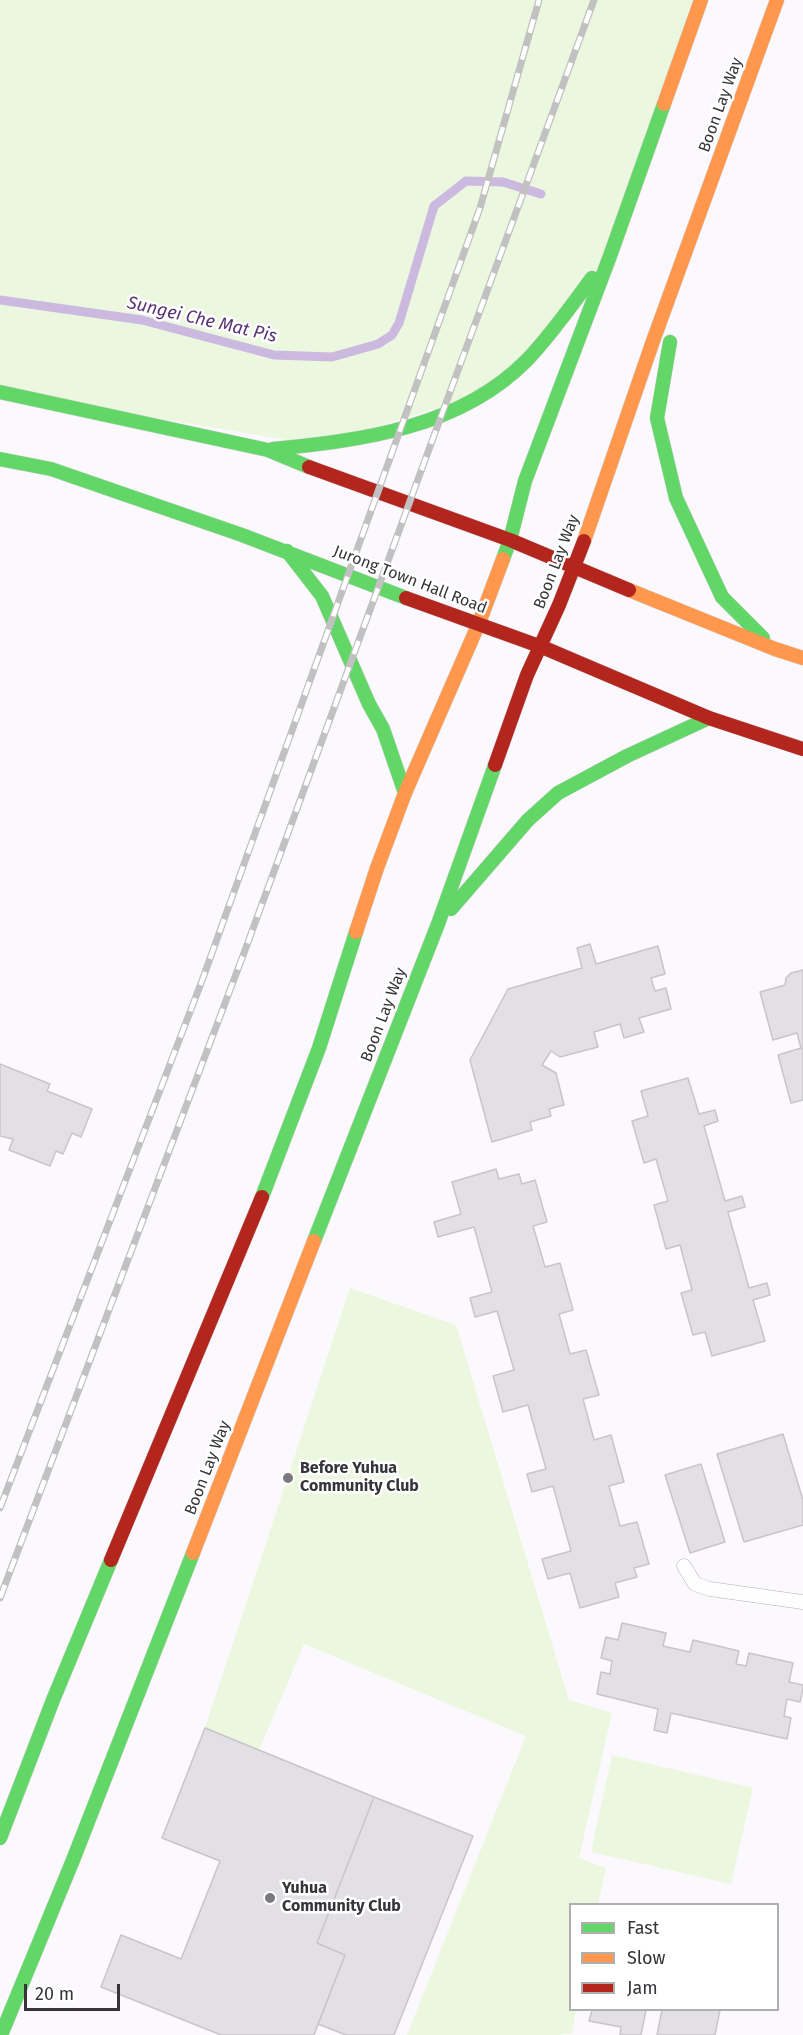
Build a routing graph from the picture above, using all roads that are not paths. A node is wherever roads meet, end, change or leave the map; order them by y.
1 (701, 0) edge
2 (777, 0) edge
3 (685, 252) junction
4 (610, 256) junction
5 (0, 392) edge
6 (268, 450) junction
7 (0, 459) edge
8 (510, 540) junction
9 (286, 551) junction
10 (574, 568) junction
11 (479, 624) junction
12 (542, 647) junction
13 (775, 650) junction
14 (803, 658) edge
15 (709, 717) junction
16 (803, 749) edge
17 (405, 793) junction
18 (438, 924) junction
19 (684, 1566) dead end
20 (803, 1602) edge
21 (0, 1838) edge
22 (1, 2035) edge

1 - 4 main road
2 - 3 main road, Boon Lay Way
3 - 10 main road, Boon Lay Way
3 - 13 main road
4 - 6 main road
4 - 8 main road
5 - 6 main road
6 - 8 main road
7 - 9 main road, Jurong Town Hall Road
8 - 10 main road
8 - 11 main road
9 - 11 main road, Jurong Town Hall Road
9 - 17 main road
10 - 12 main road, Boon Lay Way
10 - 13 main road
11 - 12 main road, Jurong Town Hall Road
11 - 17 main road
12 - 15 main road, Jurong Town Hall Road
12 - 18 main road, Boon Lay Way
13 - 14 main road
15 - 16 main road, Jurong Town Hall Road
15 - 18 main road
17 - 21 main road
18 - 22 main road, Boon Lay Way
19 - 20 lane

